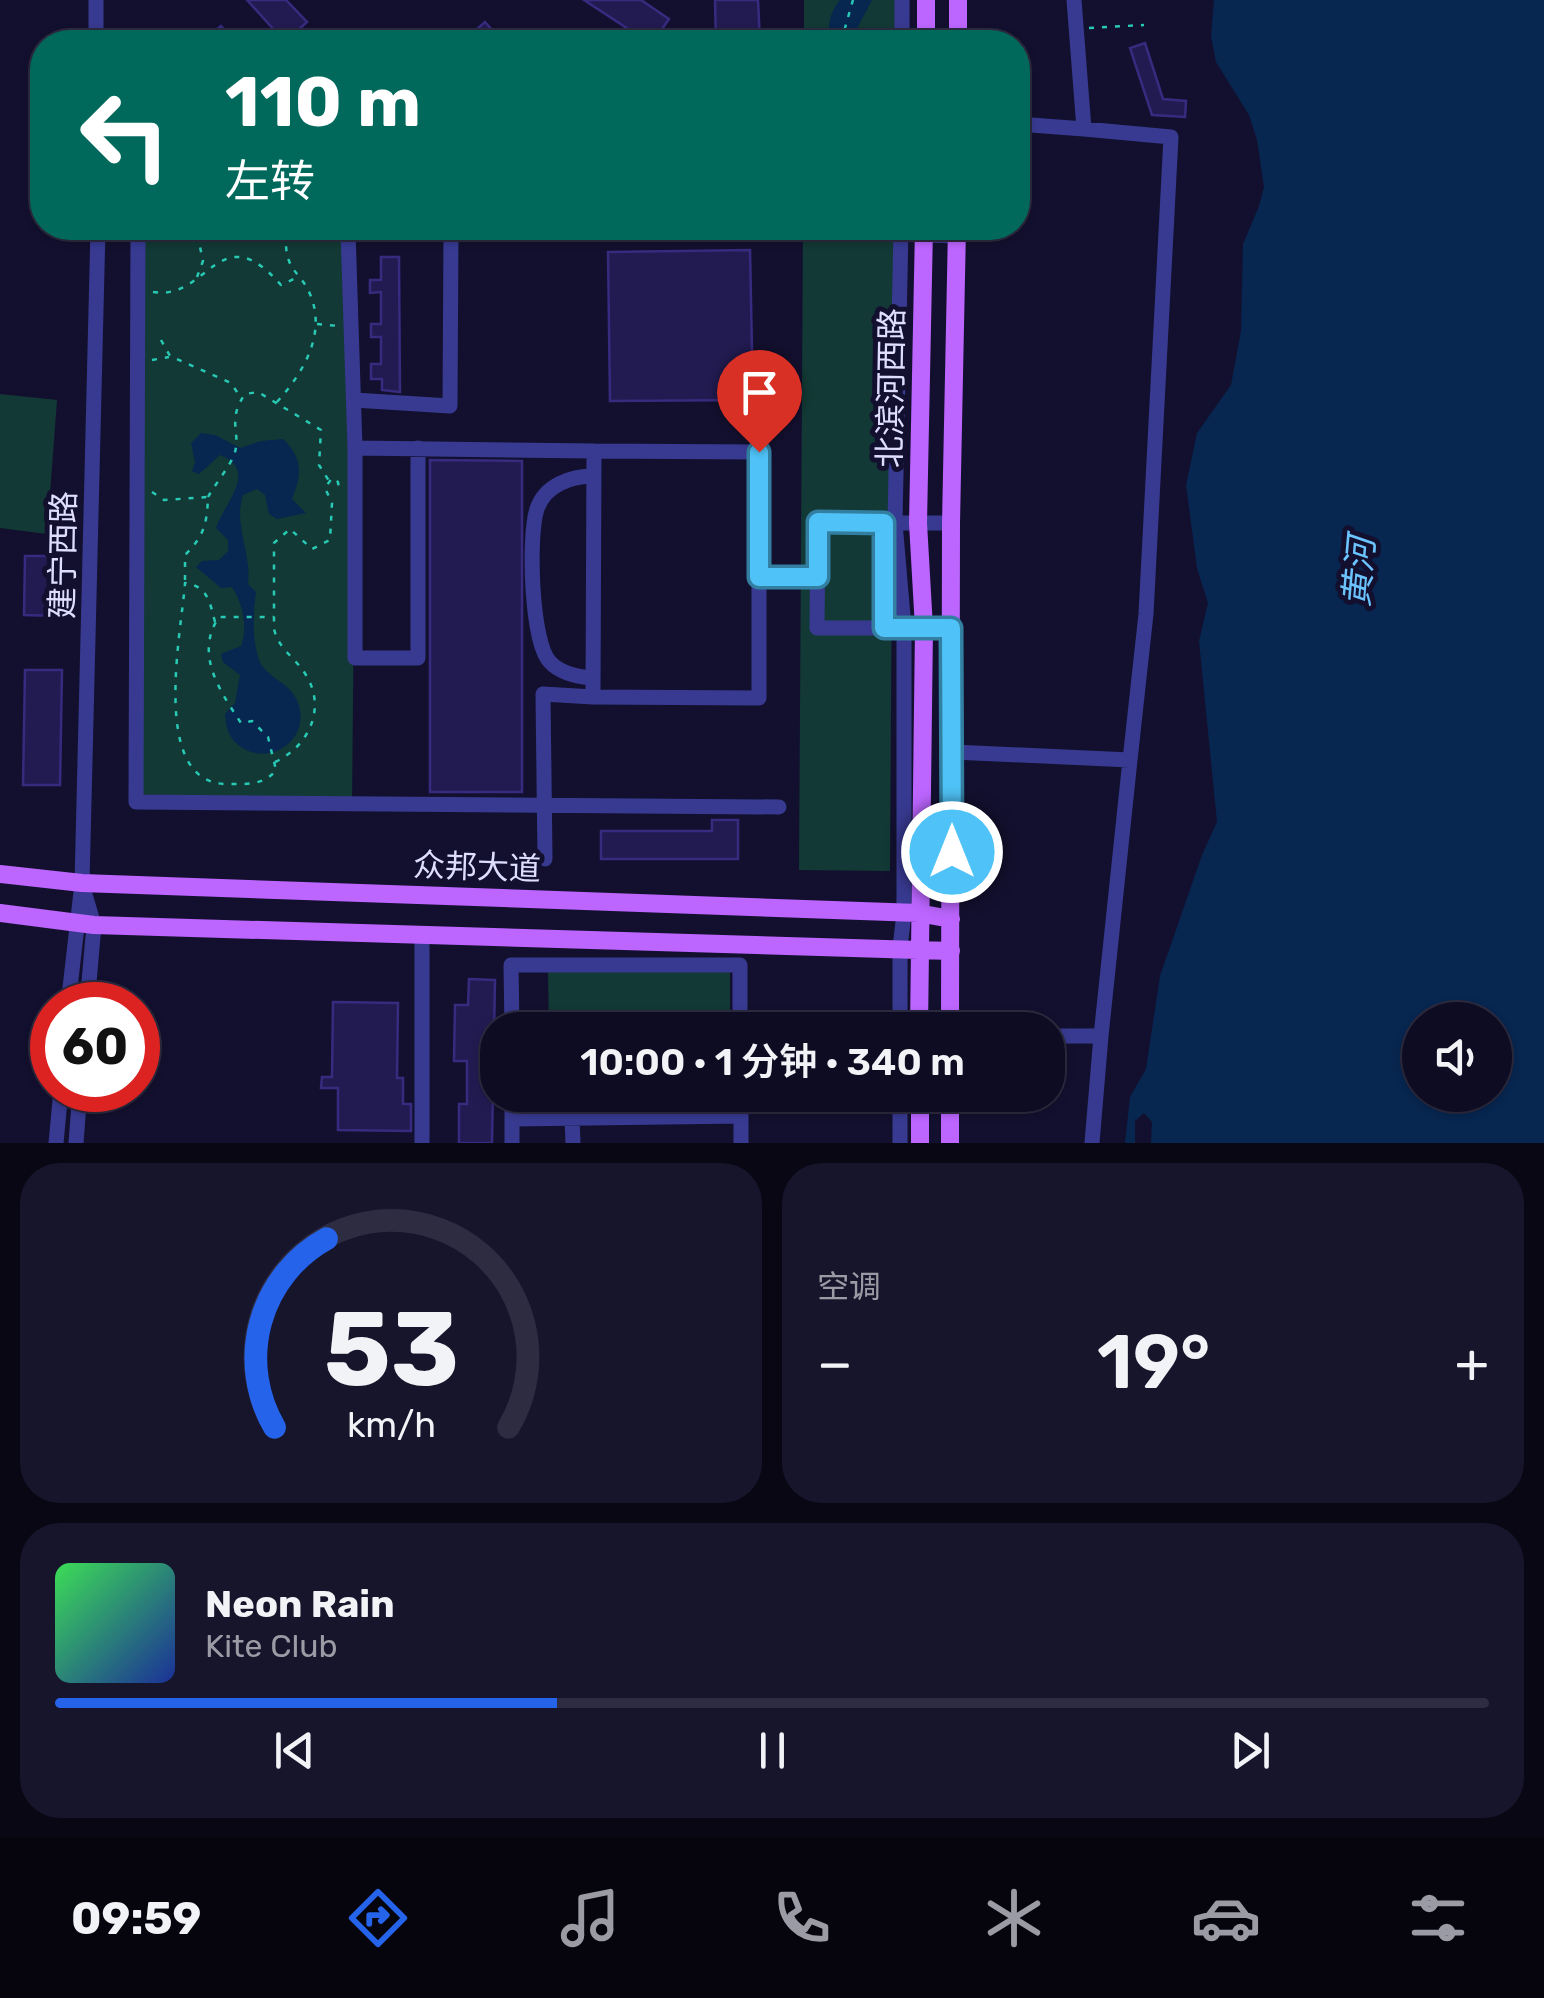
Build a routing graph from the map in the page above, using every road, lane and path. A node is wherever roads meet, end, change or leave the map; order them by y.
1 (96, 0) edge
2 (853, 0) edge
3 (902, 0) edge
4 (926, 0) edge
5 (958, 0) edge
6 (1074, 0) edge
7 (1144, 25) dead end
8 (1078, 29) junction
9 (96, 30) edge
10 (845, 30) edge
11 (902, 30) edge
12 (926, 30) edge
13 (958, 30) edge
14 (1030, 125) edge
15 (1084, 129) junction
16 (98, 240) edge
17 (138, 240) edge
18 (198, 240) edge
19 (286, 240) edge
20 (348, 240) edge
21 (451, 240) edge
22 (900, 240) edge
23 (924, 240) edge
24 (957, 240) edge
25 (298, 277) junction
26 (197, 278) junction
27 (138, 290) junction
28 (316, 324) junction
29 (352, 326) junction
30 (161, 340) dead end
31 (137, 354) junction
32 (170, 356) junction
33 (242, 399) junction
34 (354, 400) junction
35 (276, 403) junction
36 (356, 448) junction
37 (418, 448) junction
38 (594, 450) junction
39 (594, 476) junction
40 (329, 482) junction
41 (137, 485) junction
42 (356, 492) junction
43 (208, 497) junction
44 (889, 523) junction
45 (918, 523) junction
46 (952, 523) junction
47 (759, 577) junction
48 (818, 577) junction
49 (186, 583) junction
50 (274, 617) junction
51 (215, 622) junction
52 (884, 628) junction
53 (904, 628) junction
54 (924, 628) junction
55 (951, 628) junction
56 (594, 678) junction
57 (594, 697) junction
58 (953, 752) junction
59 (1130, 760) junction
60 (273, 762) junction
61 (544, 805) junction
62 (778, 807) dead end
63 (545, 859) dead end
64 (0, 874) edge
65 (82, 883) junction
66 (0, 913) edge
67 (911, 913) junction
68 (952, 919) junction
69 (84, 923) junction
70 (422, 934) junction
71 (909, 948) junction
72 (951, 951) junction
73 (72, 982) edge
74 (86, 982) edge
75 (512, 1012) edge
76 (740, 1012) edge
77 (902, 1012) edge
78 (917, 1012) edge
79 (950, 1012) edge
80 (1065, 1036) edge
81 (1101, 1036) junction
82 (59, 1112) edge
83 (78, 1112) edge
84 (512, 1112) edge
85 (741, 1112) edge
86 (900, 1112) edge
87 (920, 1112) edge
88 (950, 1112) edge
89 (741, 1116) junction
90 (572, 1118) junction
91 (512, 1119) junction
92 (56, 1143) edge
93 (76, 1143) edge
94 (422, 1143) edge
95 (512, 1143) edge
96 (572, 1143) edge
97 (741, 1143) edge
98 (900, 1143) edge
99 (920, 1143) edge
100 (950, 1143) edge
101 (1092, 1143) edge

1 - 9 street
2 - 10 path
3 - 11 street
4 - 12 main road
5 - 13 main road
6 - 8 street
7 - 8 path
8 - 15 street
14 - 15 street
15 - 59 street
16 - 65 street, 建宁西路
17 - 27 street
18 - 26 path
19 - 25 path
20 - 29 street
21 - 34 street
22 - 44 street
23 - 45 main road, 北滨河西路
24 - 46 main road, 北滨河西路
25 - 26 path
25 - 28 path
26 - 27 path
27 - 31 street
28 - 29 path
28 - 35 path
29 - 34 street
30 - 32 path
31 - 32 path
31 - 41 street
32 - 33 path
33 - 35 path
33 - 43 path
34 - 36 street
35 - 40 path
36 - 37 street
36 - 42 street
37 - 38 street
37 - 42 street
38 - 39 street
38 - 47 street
39 - 56 street
39 - 56 street
40 - 42 path
40 - 50 path
41 - 43 path
41 - 61 street
43 - 49 path
44 - 45 street
44 - 48 street
44 - 52 street
44 - 53 street
45 - 46 street
45 - 54 main road, 北滨河西路
46 - 55 main road, 北滨河西路
47 - 48 street
47 - 57 street
48 - 52 street
49 - 51 path
49 - 60 path
50 - 51 path
50 - 60 path
51 - 60 path
52 - 53 street
53 - 54 street
53 - 67 street
54 - 55 street
54 - 67 main road, 北滨河西路
55 - 58 main road, 北滨河西路
56 - 57 street
57 - 61 street
58 - 59 street
58 - 68 main road, 北滨河西路
59 - 81 street
61 - 62 street
61 - 63 street
64 - 65 main road, 众邦大道
65 - 67 main road, 众邦大道
65 - 69 street, 建宁西路
66 - 69 main road
67 - 68 main road, 众邦大道
67 - 71 main road, 北滨河西路
68 - 72 main road, 北滨河西路
69 - 70 main road
69 - 73 street
69 - 74 street
70 - 71 main road
70 - 94 street
71 - 72 main road
71 - 77 street
71 - 78 main road, 北滨河西路
72 - 79 main road, 北滨河西路
75 - 76 street
80 - 81 street
81 - 101 street
82 - 92 street
83 - 93 street
84 - 91 street
85 - 89 street
86 - 98 street
87 - 99 main road
88 - 100 main road
89 - 90 street
89 - 97 street
90 - 91 street
90 - 96 street
91 - 95 street

